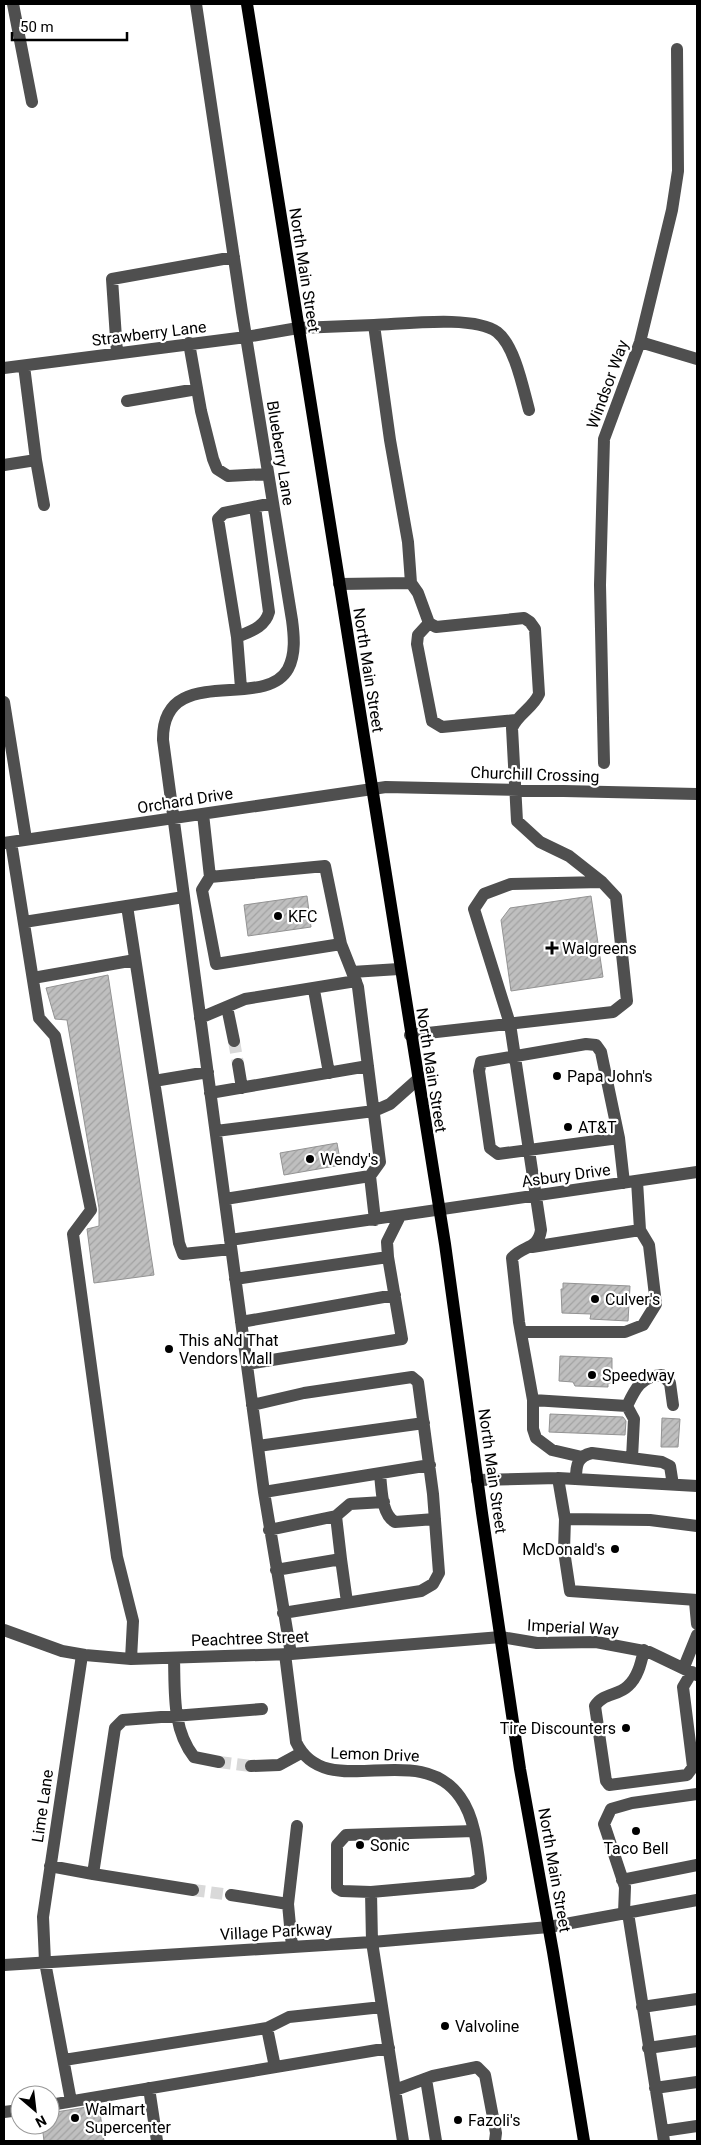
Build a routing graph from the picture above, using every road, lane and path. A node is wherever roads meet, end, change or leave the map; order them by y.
1 (13, 4) edge
2 (196, 4) edge
3 (247, 4) edge
4 (677, 49) dead end
5 (32, 102) dead end
6 (234, 257) junction
7 (374, 325) junction
8 (298, 328) junction
9 (246, 337) junction
10 (640, 342) junction
11 (189, 343) junction
12 (117, 353) junction
13 (697, 359) edge
14 (24, 366) junction
15 (4, 368) edge
16 (197, 389) junction
17 (126, 401) dead end
18 (529, 410) dead end
19 (36, 460) junction
20 (4, 465) edge
21 (268, 474) junction
22 (272, 504) junction
23 (44, 505) dead end
24 (255, 507) junction
25 (410, 583) junction
26 (338, 584) junction
27 (429, 623) junction
28 (237, 637) junction
29 (240, 688) junction
30 (4, 702) edge
31 (516, 720) junction
32 (604, 763) dead end
33 (517, 789) junction
34 (371, 790) junction
35 (697, 794) edge
36 (203, 814) junction
37 (174, 818) junction
38 (26, 839) junction
39 (7, 842) edge
40 (210, 877) junction
41 (602, 882) junction
42 (184, 898) junction
43 (127, 906) junction
44 (24, 922) junction
45 (341, 944) junction
46 (135, 960) junction
47 (399, 969) junction
48 (354, 977) junction
49 (32, 978) junction
50 (314, 990) junction
51 (228, 1007) junction
52 (200, 1018) junction
53 (510, 1024) junction
54 (410, 1035) junction
55 (234, 1041) tunnel mouth
56 (514, 1057) junction
57 (238, 1064) tunnel mouth
58 (368, 1066) junction
59 (208, 1072) junction
60 (329, 1073) junction
61 (154, 1080) junction
62 (417, 1080) junction
63 (242, 1088) junction
64 (210, 1094) junction
65 (374, 1111) junction
66 (216, 1131) junction
67 (619, 1138) junction
68 (529, 1151) junction
69 (697, 1172) edge
70 (370, 1176) junction
71 (630, 1182) junction
72 (537, 1196) junction
73 (225, 1198) junction
74 (440, 1211) junction
75 (400, 1216) junction
76 (375, 1220) junction
77 (640, 1230) junction
78 (230, 1245) junction
79 (532, 1247) junction
80 (388, 1257) junction
81 (235, 1278) junction
82 (394, 1295) junction
83 (241, 1322) junction
84 (521, 1332) junction
85 (247, 1364) junction
86 (533, 1400) junction
87 (252, 1405) junction
88 (673, 1405) dead end
89 (627, 1406) junction
90 (424, 1423) junction
91 (258, 1446) junction
92 (582, 1457) junction
93 (632, 1458) junction
94 (430, 1465) junction
95 (380, 1475) junction
96 (558, 1478) junction
97 (576, 1479) junction
98 (477, 1480) junction
99 (673, 1484) junction
100 (697, 1486) edge
101 (264, 1492) junction
102 (384, 1502) junction
103 (336, 1516) junction
104 (436, 1519) junction
105 (565, 1520) junction
106 (697, 1526) edge
107 (269, 1530) junction
108 (341, 1559) junction
109 (276, 1570) junction
110 (696, 1601) edge
111 (347, 1602) junction
112 (283, 1612) junction
113 (697, 1624) edge
114 (4, 1630) edge
115 (697, 1635) edge
116 (501, 1637) junction
117 (644, 1650) junction
118 (288, 1654) junction
119 (82, 1655) junction
120 (174, 1658) junction
121 (131, 1659) junction
122 (691, 1671) edge
123 (262, 1709) dead end
124 (176, 1715) junction
125 (301, 1753) junction
126 (219, 1762) tunnel mouth
127 (251, 1766) tunnel mouth
128 (697, 1794) edge
129 (298, 1826) dead end
130 (474, 1831) junction
131 (50, 1866) junction
132 (697, 1866) edge
133 (94, 1874) junction
134 (622, 1880) junction
135 (193, 1890) tunnel mouth
136 (371, 1892) junction
137 (231, 1895) tunnel mouth
138 (697, 1900) edge
139 (288, 1904) junction
140 (626, 1913) junction
141 (549, 1927) junction
142 (372, 1942) junction
143 (292, 1946) junction
144 (45, 1962) junction
145 (4, 1965) edge
146 (697, 1999) edge
147 (382, 2007) junction
148 (642, 2007) junction
149 (267, 2028) junction
150 (697, 2041) edge
151 (388, 2048) junction
152 (648, 2048) junction
153 (64, 2060) junction
154 (274, 2067) junction
155 (426, 2079) junction
156 (697, 2082) edge
157 (148, 2088) junction
158 (655, 2088) junction
159 (395, 2090) junction
160 (71, 2101) junction
161 (60, 2103) edge
162 (697, 2126) edge
163 (664, 2136) edge
164 (157, 2141) edge
165 (403, 2141) edge
166 (436, 2141) edge
167 (495, 2141) edge
168 (584, 2141) edge

1 - 5 street
2 - 6 street, Blueberry Lane
3 - 8 main road, North Main Street
4 - 10 street, Windsor Way
6 - 9 street, Blueberry Lane
6 - 12 street
7 - 8 street, Strawberry Lane
7 - 18 street, Strawberry Lane
7 - 25 street
8 - 9 street, Strawberry Lane
8 - 26 main road, North Main Street
9 - 11 street, Strawberry Lane
9 - 21 street, Blueberry Lane
10 - 13 street
10 - 32 street, Windsor Way
11 - 12 street, Strawberry Lane
11 - 16 street
12 - 14 street, Strawberry Lane
14 - 15 street, Strawberry Lane
14 - 19 street
16 - 17 street
16 - 21 street
19 - 20 street
19 - 23 street
21 - 22 street, Blueberry Lane
22 - 24 street
22 - 29 street, Blueberry Lane
24 - 28 street
24 - 28 street
25 - 26 street
25 - 27 street
26 - 34 main road, North Main Street
27 - 31 street
27 - 31 street
28 - 29 street
29 - 37 street, Blueberry Lane
30 - 38 street
31 - 33 street
33 - 34 street, Churchill Crossing
33 - 35 street, Churchill Crossing
33 - 41 street
34 - 36 street, Orchard Drive
34 - 47 main road, North Main Street
36 - 37 street, Orchard Drive
36 - 40 street
37 - 38 street, Orchard Drive
37 - 42 street, Blueberry Lane
38 - 39 street, Orchard Drive
39 - 44 street
40 - 45 street
40 - 45 street
41 - 53 street
41 - 53 street
42 - 43 street
42 - 52 street, Blueberry Lane
43 - 44 street
43 - 46 street
44 - 49 street
45 - 48 street
46 - 49 street
46 - 61 street
47 - 48 street
47 - 54 main road, North Main Street
48 - 50 street
48 - 58 street
49 - 121 street
50 - 51 street
50 - 60 street
51 - 52 street
51 - 55 street
52 - 59 street, Blueberry Lane
53 - 54 street
53 - 56 street
54 - 62 main road, North Main Street
56 - 67 street
56 - 68 street
56 - 68 street
57 - 63 street
58 - 60 street
58 - 65 street
59 - 61 street
59 - 64 street, Blueberry Lane
60 - 63 street
61 - 78 street, Asbury Drive
62 - 65 street
62 - 74 main road, North Main Street
63 - 64 street
64 - 66 street, Blueberry Lane
65 - 66 street
65 - 70 street
66 - 73 street, Blueberry Lane
67 - 68 street
67 - 71 street
68 - 72 street
69 - 71 street, Asbury Drive
70 - 73 street
70 - 76 street
71 - 72 street, Asbury Drive
71 - 77 street
72 - 74 street, Asbury Drive
72 - 79 street
73 - 78 street, Blueberry Lane
74 - 75 street, Asbury Drive
74 - 98 main road, North Main Street
75 - 76 street, Asbury Drive
75 - 80 street
76 - 78 street, Asbury Drive
77 - 79 street
77 - 84 street
78 - 81 street, Blueberry Lane
79 - 84 street
80 - 81 street
80 - 82 street
81 - 83 street, Blueberry Lane
82 - 83 street
82 - 85 street
83 - 85 street, Blueberry Lane
84 - 86 street
85 - 87 street, Blueberry Lane
86 - 89 street
86 - 92 street
87 - 90 street
87 - 91 street, Blueberry Lane
88 - 89 street
89 - 93 street
90 - 91 street
90 - 94 street
91 - 101 street, Blueberry Lane
92 - 93 street
92 - 97 street
93 - 99 street
94 - 95 street
94 - 104 street
95 - 101 street
95 - 102 street
96 - 97 street
96 - 98 street
96 - 105 street
97 - 99 street
98 - 116 main road, North Main Street
99 - 100 street
101 - 107 street, Blueberry Lane
102 - 103 street
102 - 104 street
103 - 107 street
103 - 108 street
104 - 111 street
105 - 106 street
105 - 110 street
107 - 109 street, Blueberry Lane
108 - 109 street
108 - 111 street
109 - 112 street, Blueberry Lane
110 - 113 street
111 - 112 street
112 - 118 street, Blueberry Lane
114 - 119 street, Peachtree Street
115 - 122 street
116 - 117 street, Imperial Way
116 - 118 street, Peachtree Street
116 - 141 main road, North Main Street
117 - 122 street, Imperial Way
117 - 122 street
118 - 120 street, Peachtree Street
118 - 125 street
119 - 121 street, Peachtree Street
119 - 131 street, Lime Lane
120 - 121 street, Peachtree Street
120 - 124 street
123 - 124 street
124 - 126 street
124 - 133 street
125 - 127 street
125 - 130 street, Lemon Drive
128 - 134 street
129 - 139 street
130 - 136 street, Lemon Drive
130 - 136 street
131 - 133 street
131 - 144 street, Lime Lane
132 - 134 street
133 - 135 street
134 - 140 street
136 - 142 street
137 - 139 street
138 - 140 street, Village Parkway
139 - 143 street
140 - 141 street, Village Parkway
140 - 148 street
141 - 142 street, Village Parkway
141 - 168 main road, North Main Street
142 - 143 street, Village Parkway
142 - 147 street
143 - 144 street, Village Parkway
144 - 145 street, Village Parkway
144 - 153 street, Lime Lane
146 - 148 street
147 - 149 street
147 - 151 street
148 - 152 street
149 - 153 street
149 - 154 street
150 - 152 street
151 - 154 street
151 - 159 street
152 - 158 street
153 - 160 street, Lime Lane
154 - 157 street
155 - 159 street
155 - 166 street
155 - 167 street
156 - 158 street
157 - 160 street
157 - 164 street
158 - 163 street
159 - 165 street
160 - 161 street
162 - 163 street

